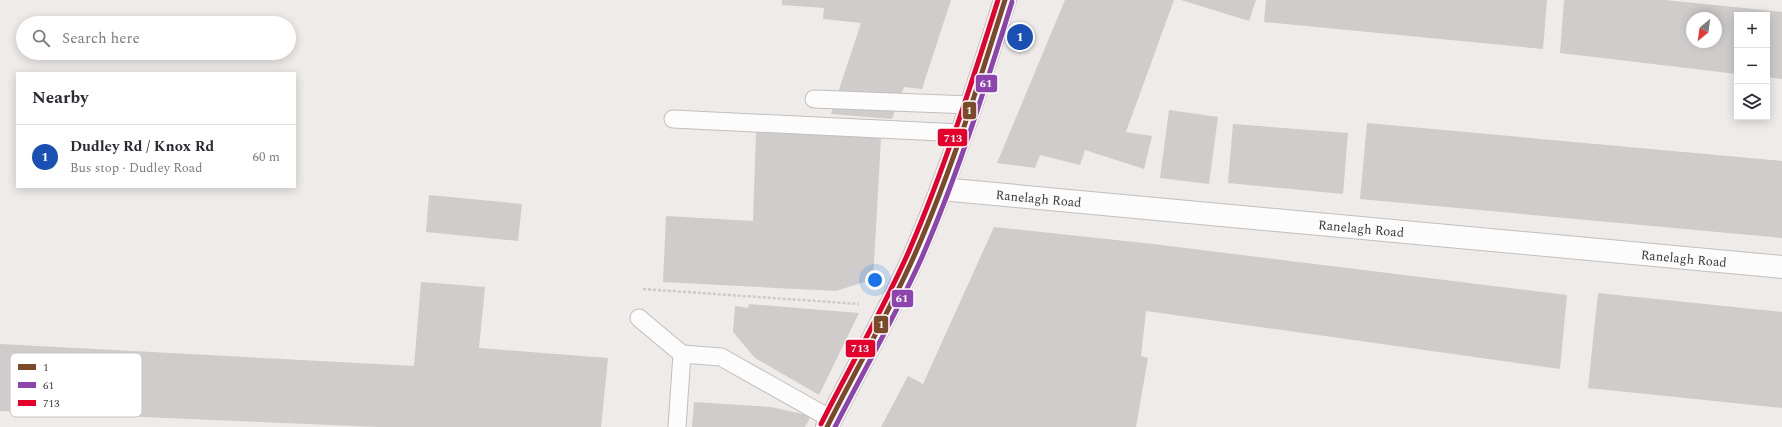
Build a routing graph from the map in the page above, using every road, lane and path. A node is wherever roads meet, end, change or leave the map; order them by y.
1 (1005, 0) edge
2 (814, 99) dead end
3 (971, 105) junction
4 (673, 119) dead end
5 (961, 133) junction
6 (941, 189) junction
7 (1782, 267) edge
8 (643, 289) dead end
9 (890, 306) junction
10 (639, 318) dead end
11 (682, 354) junction
12 (829, 423) edge
13 (677, 427) edge

1 - 3 street
2 - 3 lane
3 - 5 street
4 - 5 lane
5 - 6 street
6 - 7 street, Ranelagh Road
6 - 9 street
8 - 9 path
9 - 12 street
10 - 11 lane
11 - 12 lane
11 - 13 lane

